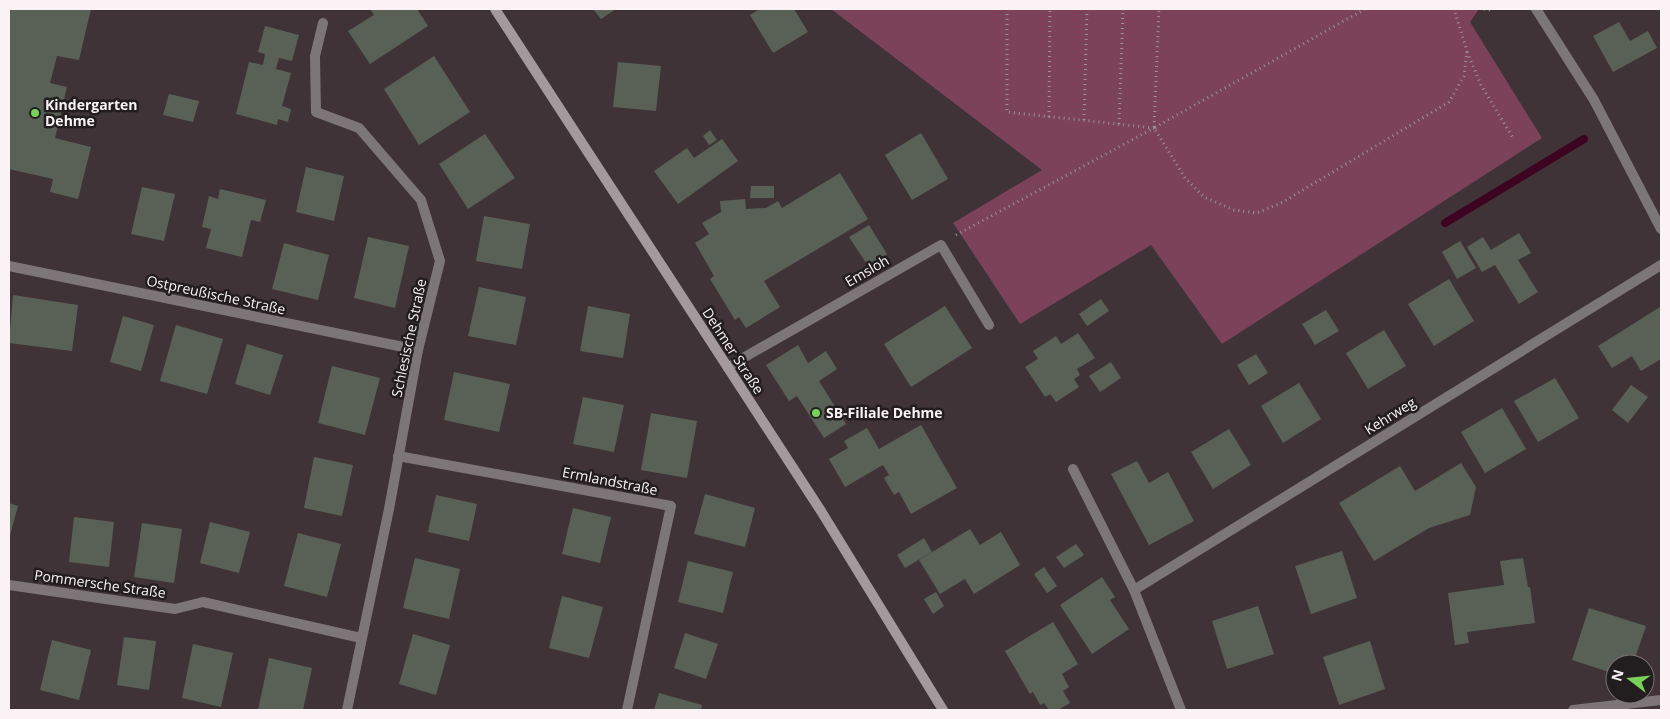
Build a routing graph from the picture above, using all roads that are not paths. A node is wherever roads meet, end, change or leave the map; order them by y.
1 (495, 9) edge
2 (1536, 9) edge
3 (323, 23) dead end
4 (1661, 228) edge
5 (1661, 265) edge
6 (9, 266) edge
7 (988, 325) dead end
8 (418, 350) junction
9 (728, 368) junction
10 (398, 456) junction
11 (1073, 469) dead end
12 (9, 585) edge
13 (1134, 590) junction
14 (361, 638) junction
15 (1661, 700) edge
16 (347, 710) edge
17 (627, 710) edge
18 (943, 710) edge
19 (1181, 710) edge
20 (1573, 710) edge

1 - 9 street, Dehmer Straße
2 - 4 street
3 - 8 street, Schlesische Straße
5 - 13 street, Kehrweg
6 - 8 street, Ostpreußische Straße
7 - 9 street, Emsloh
8 - 10 street, Schlesische Straße
9 - 18 street, Dehmer Straße
10 - 14 street, Schlesische Straße
10 - 17 street, Ermlandstraße
11 - 13 street
12 - 14 street, Pommersche Straße
13 - 19 street
14 - 16 street, Schlesische Straße
15 - 20 street

